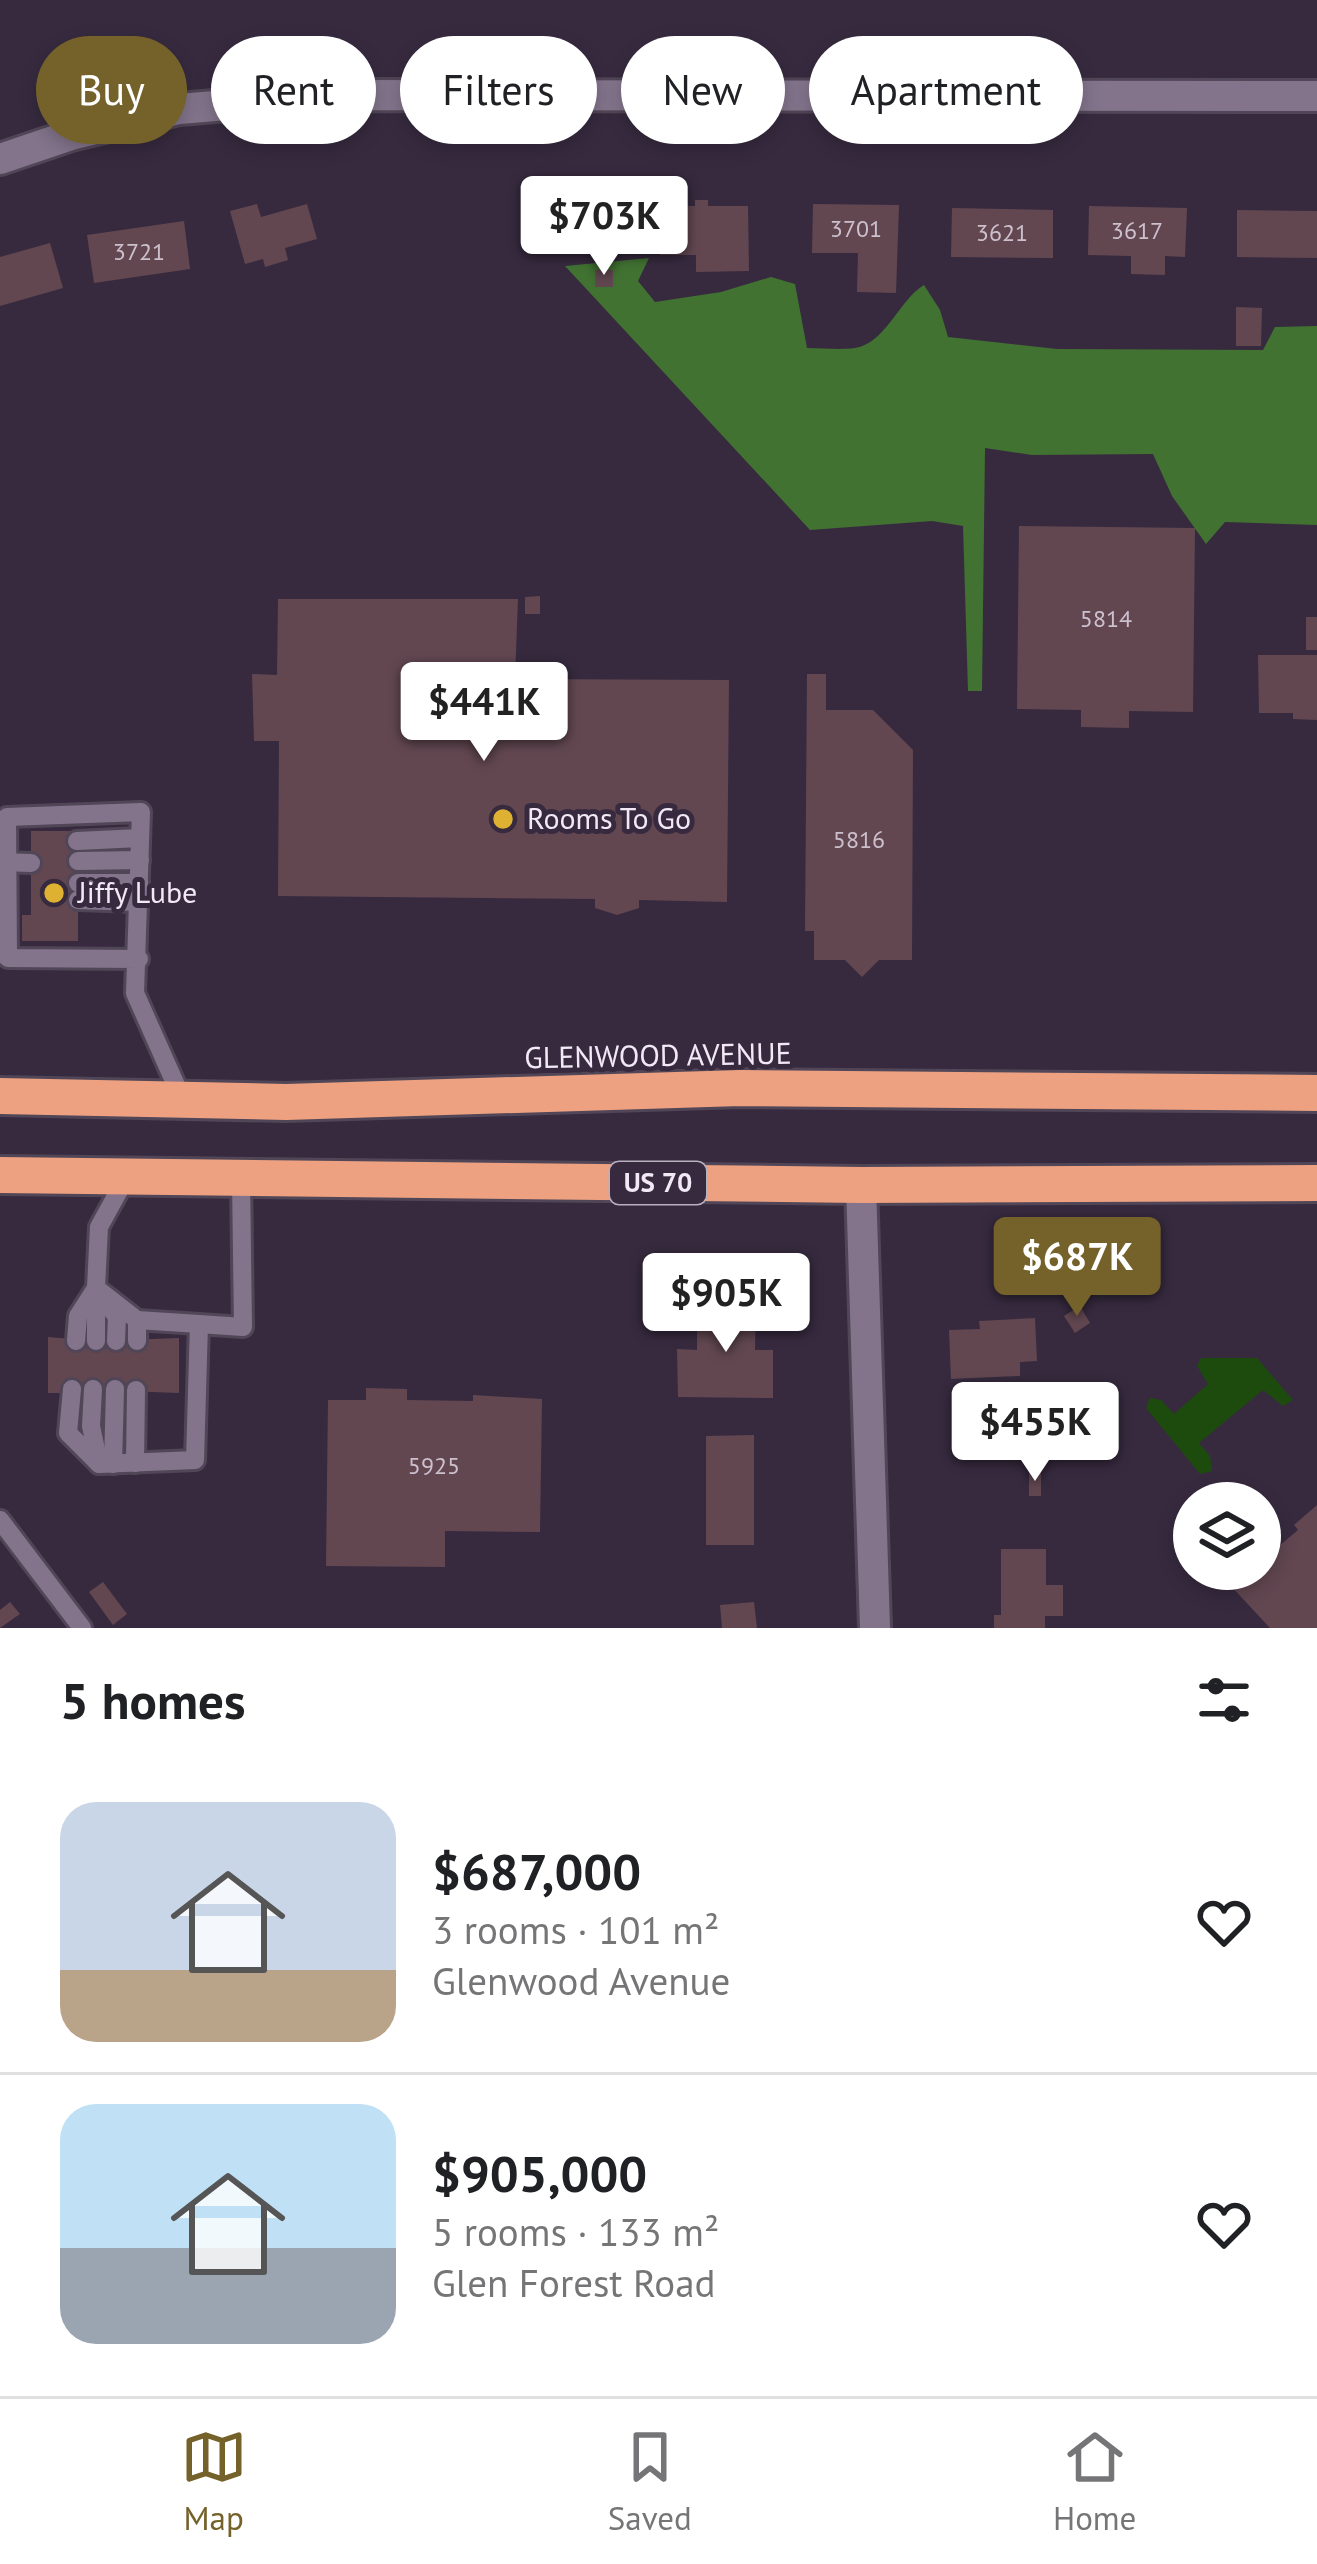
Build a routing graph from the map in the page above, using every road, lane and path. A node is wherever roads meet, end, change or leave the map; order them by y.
1 (1317, 96) edge
2 (0, 158) edge
3 (140, 838) junction
4 (31, 852) dead end
5 (5, 856) edge
6 (140, 860) junction
7 (8, 892) junction
8 (78, 892) dead end
9 (140, 892) junction
10 (31, 893) dead end
11 (139, 958) junction
12 (1317, 1094) edge
13 (0, 1096) edge
14 (183, 1101) junction
15 (0, 1174) edge
16 (127, 1176) junction
17 (241, 1178) junction
18 (1317, 1183) edge
19 (861, 1185) junction
20 (96, 1288) junction
21 (137, 1320) junction
22 (199, 1324) junction
23 (86, 1341) dead end
24 (116, 1341) dead end
25 (137, 1341) dead end
26 (72, 1389) dead end
27 (93, 1389) dead end
28 (115, 1389) dead end
29 (136, 1390) dead end
30 (135, 1462) junction
31 (106, 1464) junction
32 (0, 1520) edge
33 (82, 1628) edge
34 (875, 1628) edge

1 - 2 street
3 - 5 lane
3 - 6 lane
3 - 6 lane
4 - 5 lane
5 - 7 lane
6 - 9 lane
7 - 10 lane
7 - 11 lane
8 - 9 lane
9 - 11 lane
11 - 14 lane
12 - 14 highway, GLENWOOD AVENUE
13 - 14 highway, GLENWOOD AVENUE
15 - 16 highway, US 70
16 - 17 highway, US 70
16 - 20 lane
17 - 19 highway, US 70
17 - 22 lane
18 - 19 highway, US 70
19 - 34 street
20 - 21 lane
20 - 23 lane
20 - 24 lane
21 - 22 lane
21 - 25 lane
22 - 30 lane
26 - 31 lane
27 - 31 lane
28 - 31 lane
29 - 30 lane
30 - 31 lane
32 - 33 lane

